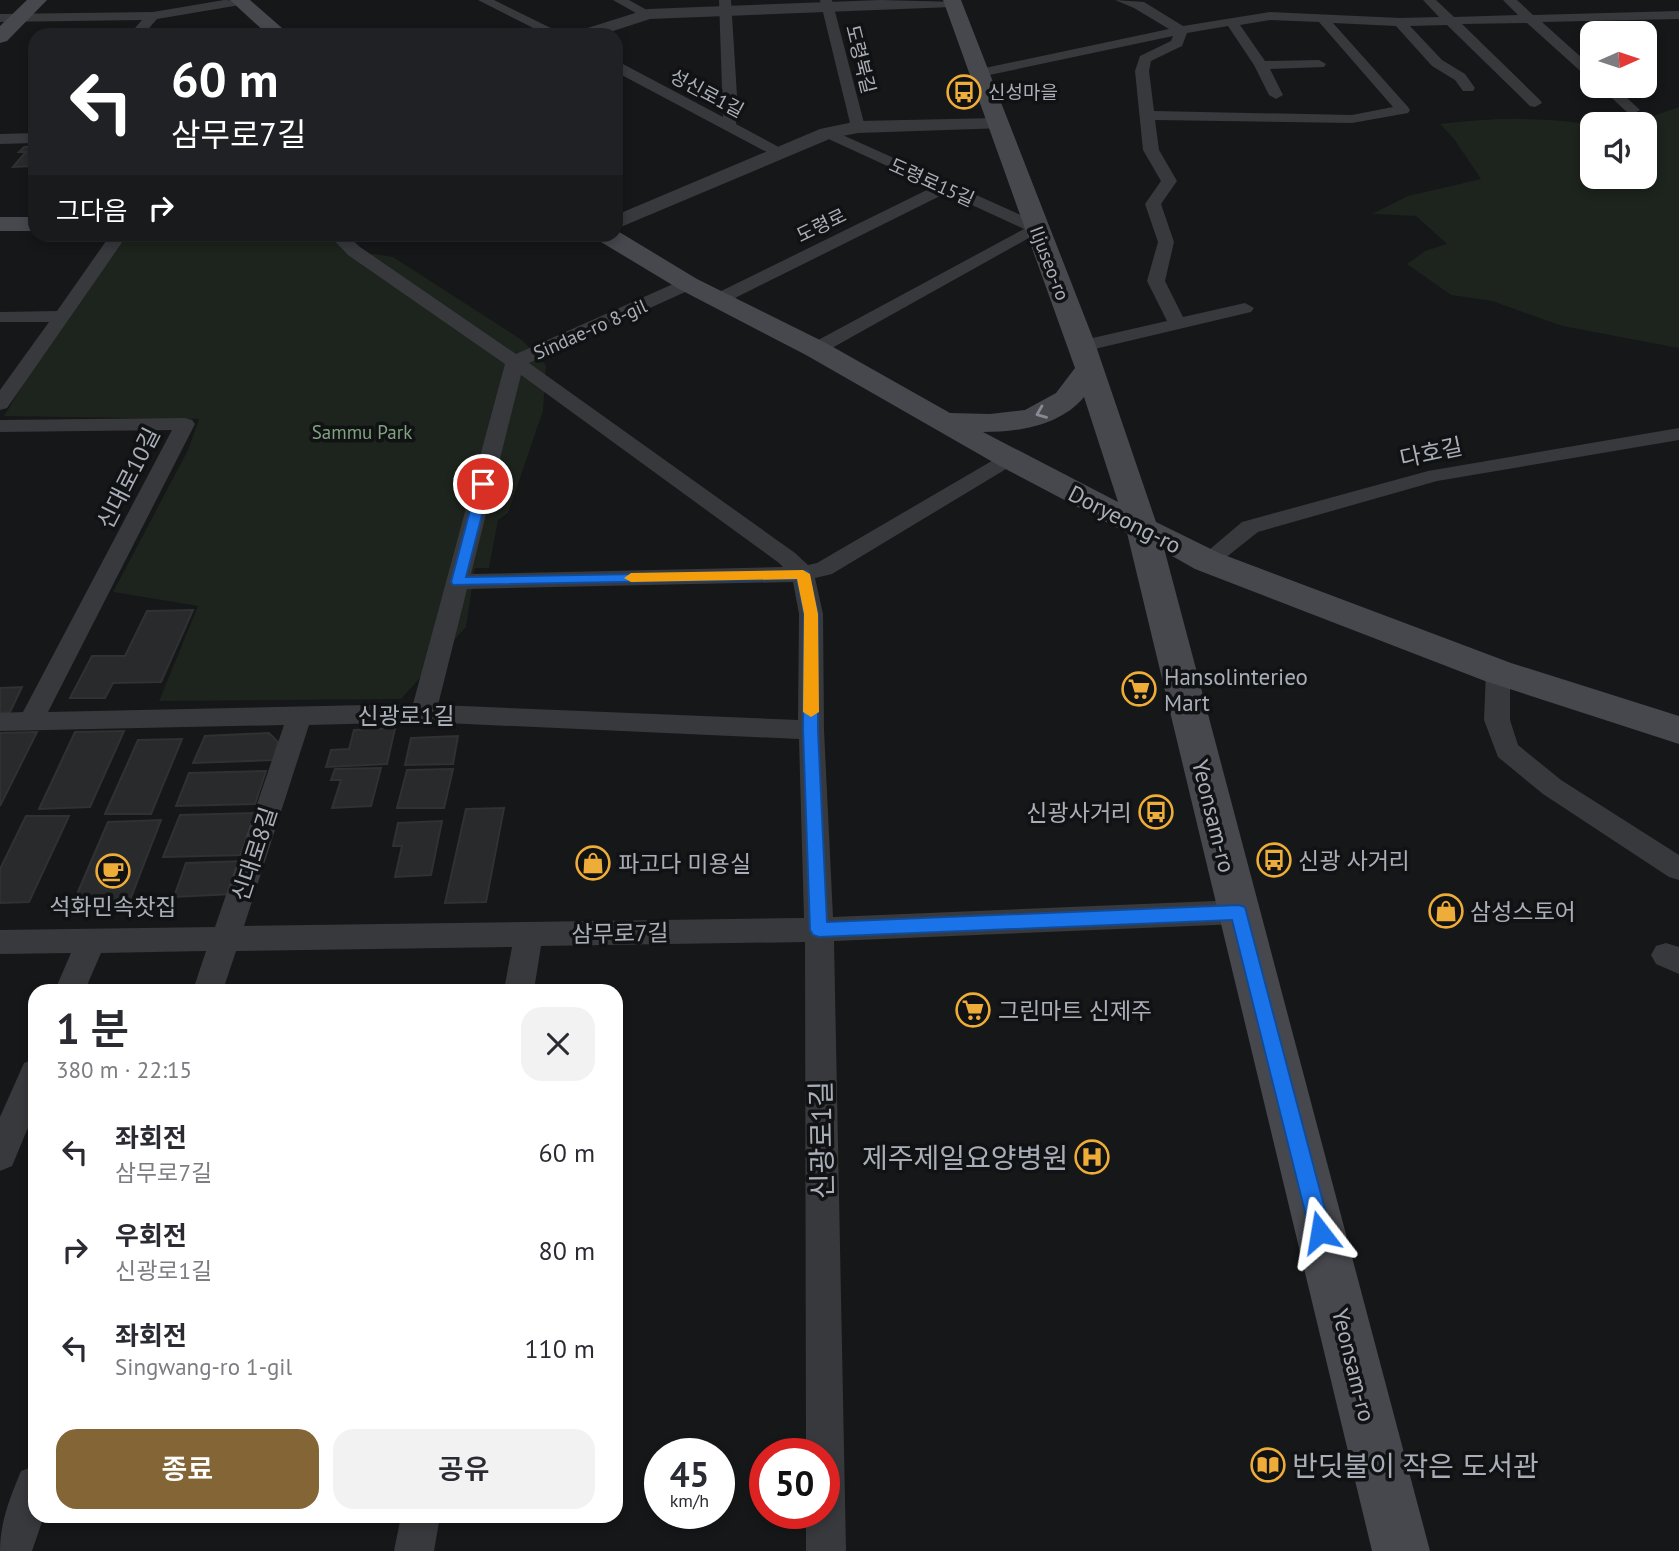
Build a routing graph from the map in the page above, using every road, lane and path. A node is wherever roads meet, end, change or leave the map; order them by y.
1 (38, 0) edge
2 (484, 0) edge
3 (619, 0) edge
4 (1121, 0) edge
5 (1429, 0) edge
6 (1509, 0) edge
7 (239, 1) edge
8 (952, 1) edge
9 (827, 3) edge
10 (725, 5) edge
11 (1350, 7) dead end
12 (648, 14) junction
13 (1679, 15) edge
14 (153, 16) junction
15 (1632, 16) junction
16 (0, 18) edge
17 (20, 18) junction
18 (1530, 18) junction
19 (1323, 19) junction
20 (1367, 20) junction
21 (1451, 21) junction
22 (1638, 21) edge
23 (1232, 22) junction
24 (1400, 22) junction
25 (142, 28) edge
26 (272, 28) edge
27 (543, 28) edge
28 (605, 28) edge
29 (1181, 30) junction
30 (0, 37) edge
31 (1580, 63) edge
32 (1319, 64) dead end
33 (1261, 65) junction
34 (623, 70) edge
35 (980, 74) junction
36 (1468, 88) dead end
37 (1276, 95) dead end
38 (1620, 98) edge
39 (1535, 103) dead end
40 (1633, 110) dead end
41 (1147, 115) junction
42 (998, 124) junction
43 (728, 126) junction
44 (858, 127) junction
45 (827, 133) junction
46 (28, 138) edge
47 (0, 139) edge
48 (781, 155) junction
49 (944, 188) junction
50 (623, 220) edge
51 (0, 224) edge
52 (28, 224) edge
53 (1037, 229) junction
54 (114, 242) edge
55 (344, 242) edge
56 (618, 242) edge
57 (688, 284) junction
58 (717, 300) junction
59 (1245, 308) dead end
60 (61, 316) junction
61 (0, 317) edge
62 (1177, 323) junction
63 (816, 349) junction
64 (1086, 357) junction
65 (515, 362) junction
66 (0, 404) edge
67 (944, 422) junction
68 (0, 426) edge
69 (1679, 433) edge
70 (1009, 459) junction
71 (1142, 528) junction
72 (1207, 561) junction
73 (803, 574) junction
74 (458, 582) junction
75 (1498, 672) junction
76 (423, 713) junction
77 (299, 717) junction
78 (31, 721) junction
79 (0, 722) edge
80 (811, 730) junction
81 (1679, 730) edge
82 (1679, 869) edge
83 (1239, 912) junction
84 (819, 930) junction
85 (529, 934) junction
86 (226, 939) junction
87 (0, 942) edge
88 (91, 942) junction
89 (73, 984) edge
90 (210, 984) edge
91 (520, 984) edge
92 (28, 1088) edge
93 (3, 1140) edge
94 (28, 1505) edge
95 (420, 1523) edge
96 (12, 1551) edge
97 (414, 1551) edge
98 (826, 1551) edge
99 (1401, 1551) edge

1 - 17 main road
2 - 27 street
3 - 12 street
4 - 29 street
5 - 21 street
6 - 18 street
7 - 14 street
7 - 26 main road
8 - 9 street
8 - 35 main road, Iljuseo-ro
9 - 10 street
9 - 44 street, 도령북길
10 - 12 street
10 - 43 street
11 - 20 street
12 - 28 street
13 - 15 street
14 - 17 street
14 - 25 street
15 - 18 street
15 - 22 street
16 - 17 street
17 - 30 main road
18 - 21 street
18 - 31 street
19 - 20 street
19 - 23 street
19 - 41 street
20 - 24 street
21 - 24 street
21 - 39 street
23 - 29 street
23 - 33 street
24 - 36 street
29 - 35 street
29 - 41 street
32 - 33 street
33 - 37 street
34 - 43 street, 성신로1길
35 - 42 main road, Iljuseo-ro
38 - 40 street
41 - 62 street
42 - 44 street, 도령로15길
42 - 53 main road, Iljuseo-ro
43 - 48 street, 성신로1길
44 - 45 street, 도령로15길
45 - 48 street, 도령로15길
45 - 49 street, 도령로15길
46 - 47 street
48 - 50 street, 도령로15길
49 - 53 street, 도령로15길
49 - 58 street, 도령로
51 - 52 main road
53 - 63 street
53 - 64 main road, Iljuseo-ro
54 - 60 street
55 - 65 street
56 - 57 main road, Doryeong-ro
57 - 58 main road, Doryeong-ro
57 - 65 street, Sindae-ro 8-gil
58 - 63 main road, Doryeong-ro
59 - 62 street
60 - 61 street
60 - 66 street
62 - 64 street
63 - 67 main road, Doryeong-ro
64 -> 67 main road
64 - 71 main road, Iljuseo-ro
65 - 73 street
65 - 74 street, Sindae-ro 8-gil
67 - 70 main road, Doryeong-ro
68 - 78 street, 신대로10길
69 - 72 street, 다호길
70 - 71 main road, Doryeong-ro
70 - 73 street
71 - 72 main road, Doryeong-ro
71 - 83 main road, Yeonsam-ro
72 - 75 main road, Doryeong-ro
73 - 74 street
73 - 80 street, 신광로1길
74 - 76 street, Sindae-ro 8-gil
75 - 81 main road, Doryeong-ro
75 - 82 street
76 - 77 street, 신광로1길
76 - 80 street, 신광로1길
77 - 78 street, 신광로1길
77 - 86 street, 신대로8길
78 - 79 street, 신광로1길
80 - 84 street, 신광로1길
83 - 84 street, 삼무로7길
83 - 99 main road, Yeonsam-ro
84 - 85 street, 삼무로7길
84 - 98 street, 신광로1길
85 - 86 street, 삼무로7길
85 - 91 street
86 - 88 street, 삼무로7길
86 - 90 street, 신대로8길
87 - 88 street, 삼무로7길
88 - 89 street
92 - 93 street
94 - 96 street
95 - 97 street

